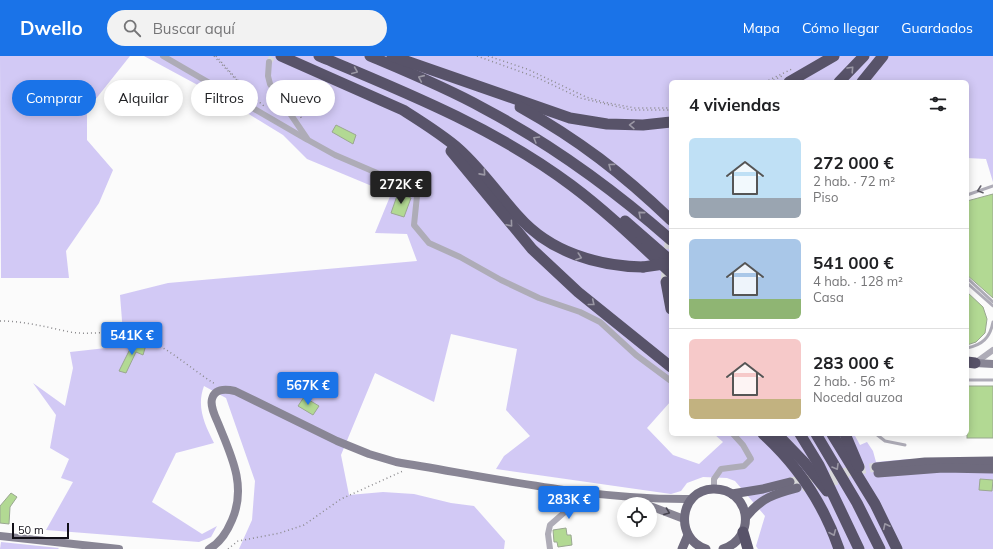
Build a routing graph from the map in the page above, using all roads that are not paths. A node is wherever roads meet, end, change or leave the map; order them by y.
1 (163, 56) edge
2 (281, 56) edge
3 (319, 56) edge
4 (370, 56) edge
5 (392, 56) edge
6 (835, 56) edge
7 (864, 56) edge
8 (883, 56) edge
9 (269, 62) tunnel mouth
10 (793, 80) edge
11 (804, 80) edge
12 (841, 80) edge
13 (864, 80) edge
14 (494, 92) junction
15 (669, 122) edge
16 (432, 130) junction
17 (308, 140) junction
18 (571, 185) junction
19 (993, 186) edge
20 (969, 194) edge
21 (669, 218) edge
22 (669, 238) edge
23 (669, 260) edge
24 (669, 262) edge
25 (668, 278) edge
26 (969, 280) edge
27 (969, 285) edge
28 (669, 288) edge
29 (993, 302) edge
30 (993, 306) edge
31 (993, 322) edge
32 (969, 348) edge
33 (993, 350) edge
34 (970, 363) edge
35 (993, 364) edge
36 (669, 365) edge
37 (669, 380) edge
38 (969, 380) edge
39 (993, 380) edge
40 (735, 436) edge
41 (756, 436) edge
42 (766, 436) edge
43 (779, 436) edge
44 (801, 436) edge
45 (817, 436) edge
46 (833, 436) edge
47 (846, 436) edge
48 (879, 436) edge
49 (905, 445) dead end
50 (993, 461) edge
51 (993, 469) edge
52 (714, 489) junction
53 (581, 492) junction
54 (732, 494) junction
55 (612, 496) junction
56 (617, 497) edge
57 (691, 499) junction
58 (875, 504) junction
59 (657, 509) edge
60 (840, 509) junction
61 (746, 517) junction
62 (826, 518) junction
63 (684, 519) junction
64 (743, 532) junction
65 (688, 535) junction
66 (0, 536) edge
67 (119, 549) edge
68 (209, 549) edge
69 (550, 549) edge
70 (682, 549) edge
71 (706, 549) edge
72 (723, 549) edge
73 (748, 549) edge
74 (839, 549) edge
75 (859, 549) edge
76 (880, 549) edge
77 (897, 549) edge

1 - 17 street
2 - 16 highway
3 -> 18 highway
22 -> 4 highway
5 - 14 highway
6 - 10 highway
6 - 11 highway
12 -> 7 highway
8 - 13 highway
9 - 17 street
15 -> 14 highway
21 -> 14 highway
16 -> 24 highway, bridge
16 -> 36 highway
17 - 37 street
18 - 23 highway
18 - 25 highway
19 -> 20 lane
25 - 28 highway
26 - 29 lane
27 - 30 lane
31 - 32 lane
33 - 34 street
34 - 35 street
38 - 39 lane
40 - 52 street
41 - 62 highway
42 - 62 highway
43 - 60 highway
44 - 60 highway
45 -> 76 highway
46 - 58 highway
47 - 58 highway
48 - 49 lane
50 - 51 main road
52 - 54 main road
52 - 57 main road
53 - 55 street
53 - 68 street
53 - 69 street
54 - 61 main road
54 - 61 main road
55 - 56 street
55 - 57 street
57 - 63 main road
77 -> 58 highway
59 -> 63 street
60 - 75 highway
61 - 64 main road
62 -> 74 highway
63 - 65 main road
64 - 72 main road
64 - 73 highway
65 - 70 main road
65 - 71 main road
66 - 67 street

